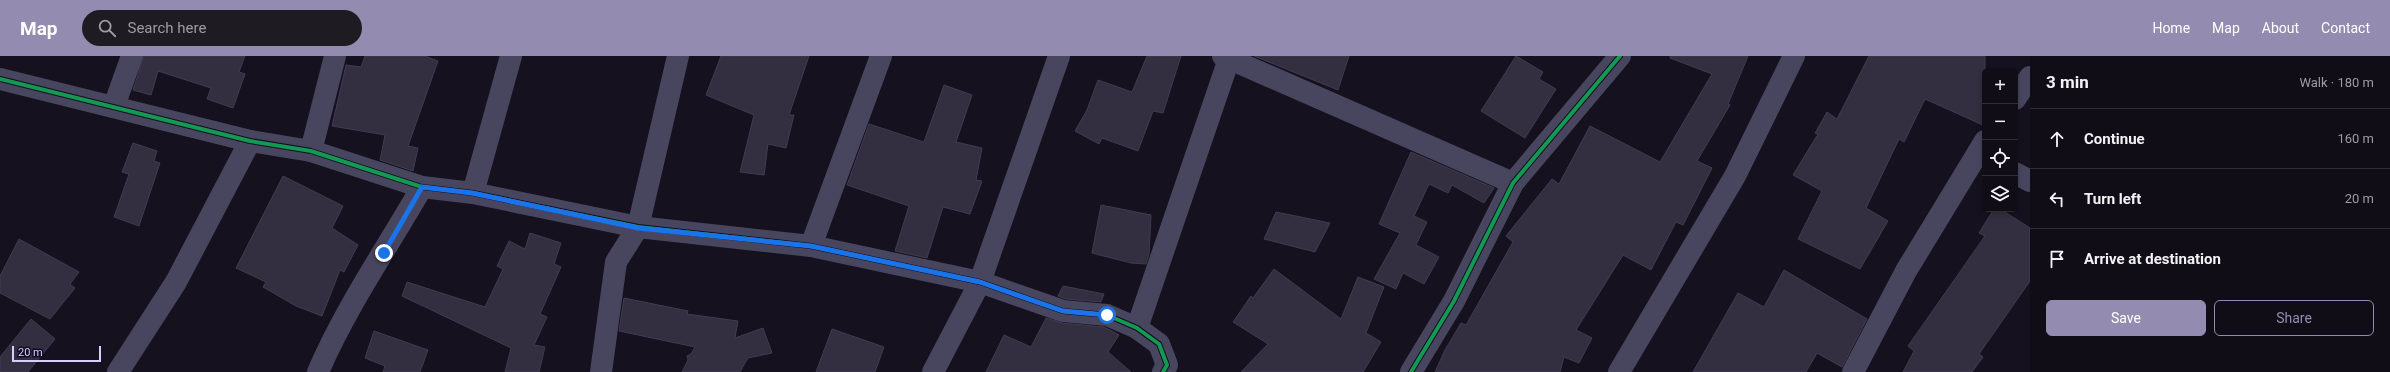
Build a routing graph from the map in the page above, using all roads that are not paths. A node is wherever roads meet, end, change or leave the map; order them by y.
1 (132, 56) edge
2 (335, 56) edge
3 (511, 56) edge
4 (678, 56) edge
5 (881, 56) edge
6 (1059, 56) edge
7 (1620, 56) edge
8 (1794, 56) edge
9 (1227, 57) edge
10 (2030, 77) edge
11 (0, 79) edge
12 (2018, 94) edge
13 (114, 106) junction
14 (250, 142) junction
15 (311, 151) junction
16 (1982, 151) edge
17 (2018, 175) edge
18 (2030, 181) edge
19 (1513, 183) junction
20 (422, 187) junction
21 (472, 193) junction
22 (638, 228) junction
23 (811, 246) junction
24 (980, 282) junction
25 (1137, 328) junction
26 (118, 372) edge
27 (318, 372) edge
28 (601, 372) edge
29 (933, 372) edge
30 (1163, 372) edge
31 (1411, 372) edge
32 (1619, 372) edge
33 (1853, 372) edge

1 - 13 street
2 - 15 street
3 - 21 street
4 - 22 street
5 - 23 street
6 - 24 street
7 - 19 street
8 - 32 street
9 - 19 street
9 - 25 street
10 - 12 street
11 - 13 street
13 - 14 street
14 - 15 street
14 - 26 street
15 - 20 street
16 - 33 street
17 - 18 street
19 - 31 street
20 - 21 street
20 - 27 street
21 - 22 street
22 - 23 street
22 - 28 street
23 - 24 street
24 - 25 street
24 - 29 street
25 - 30 street

